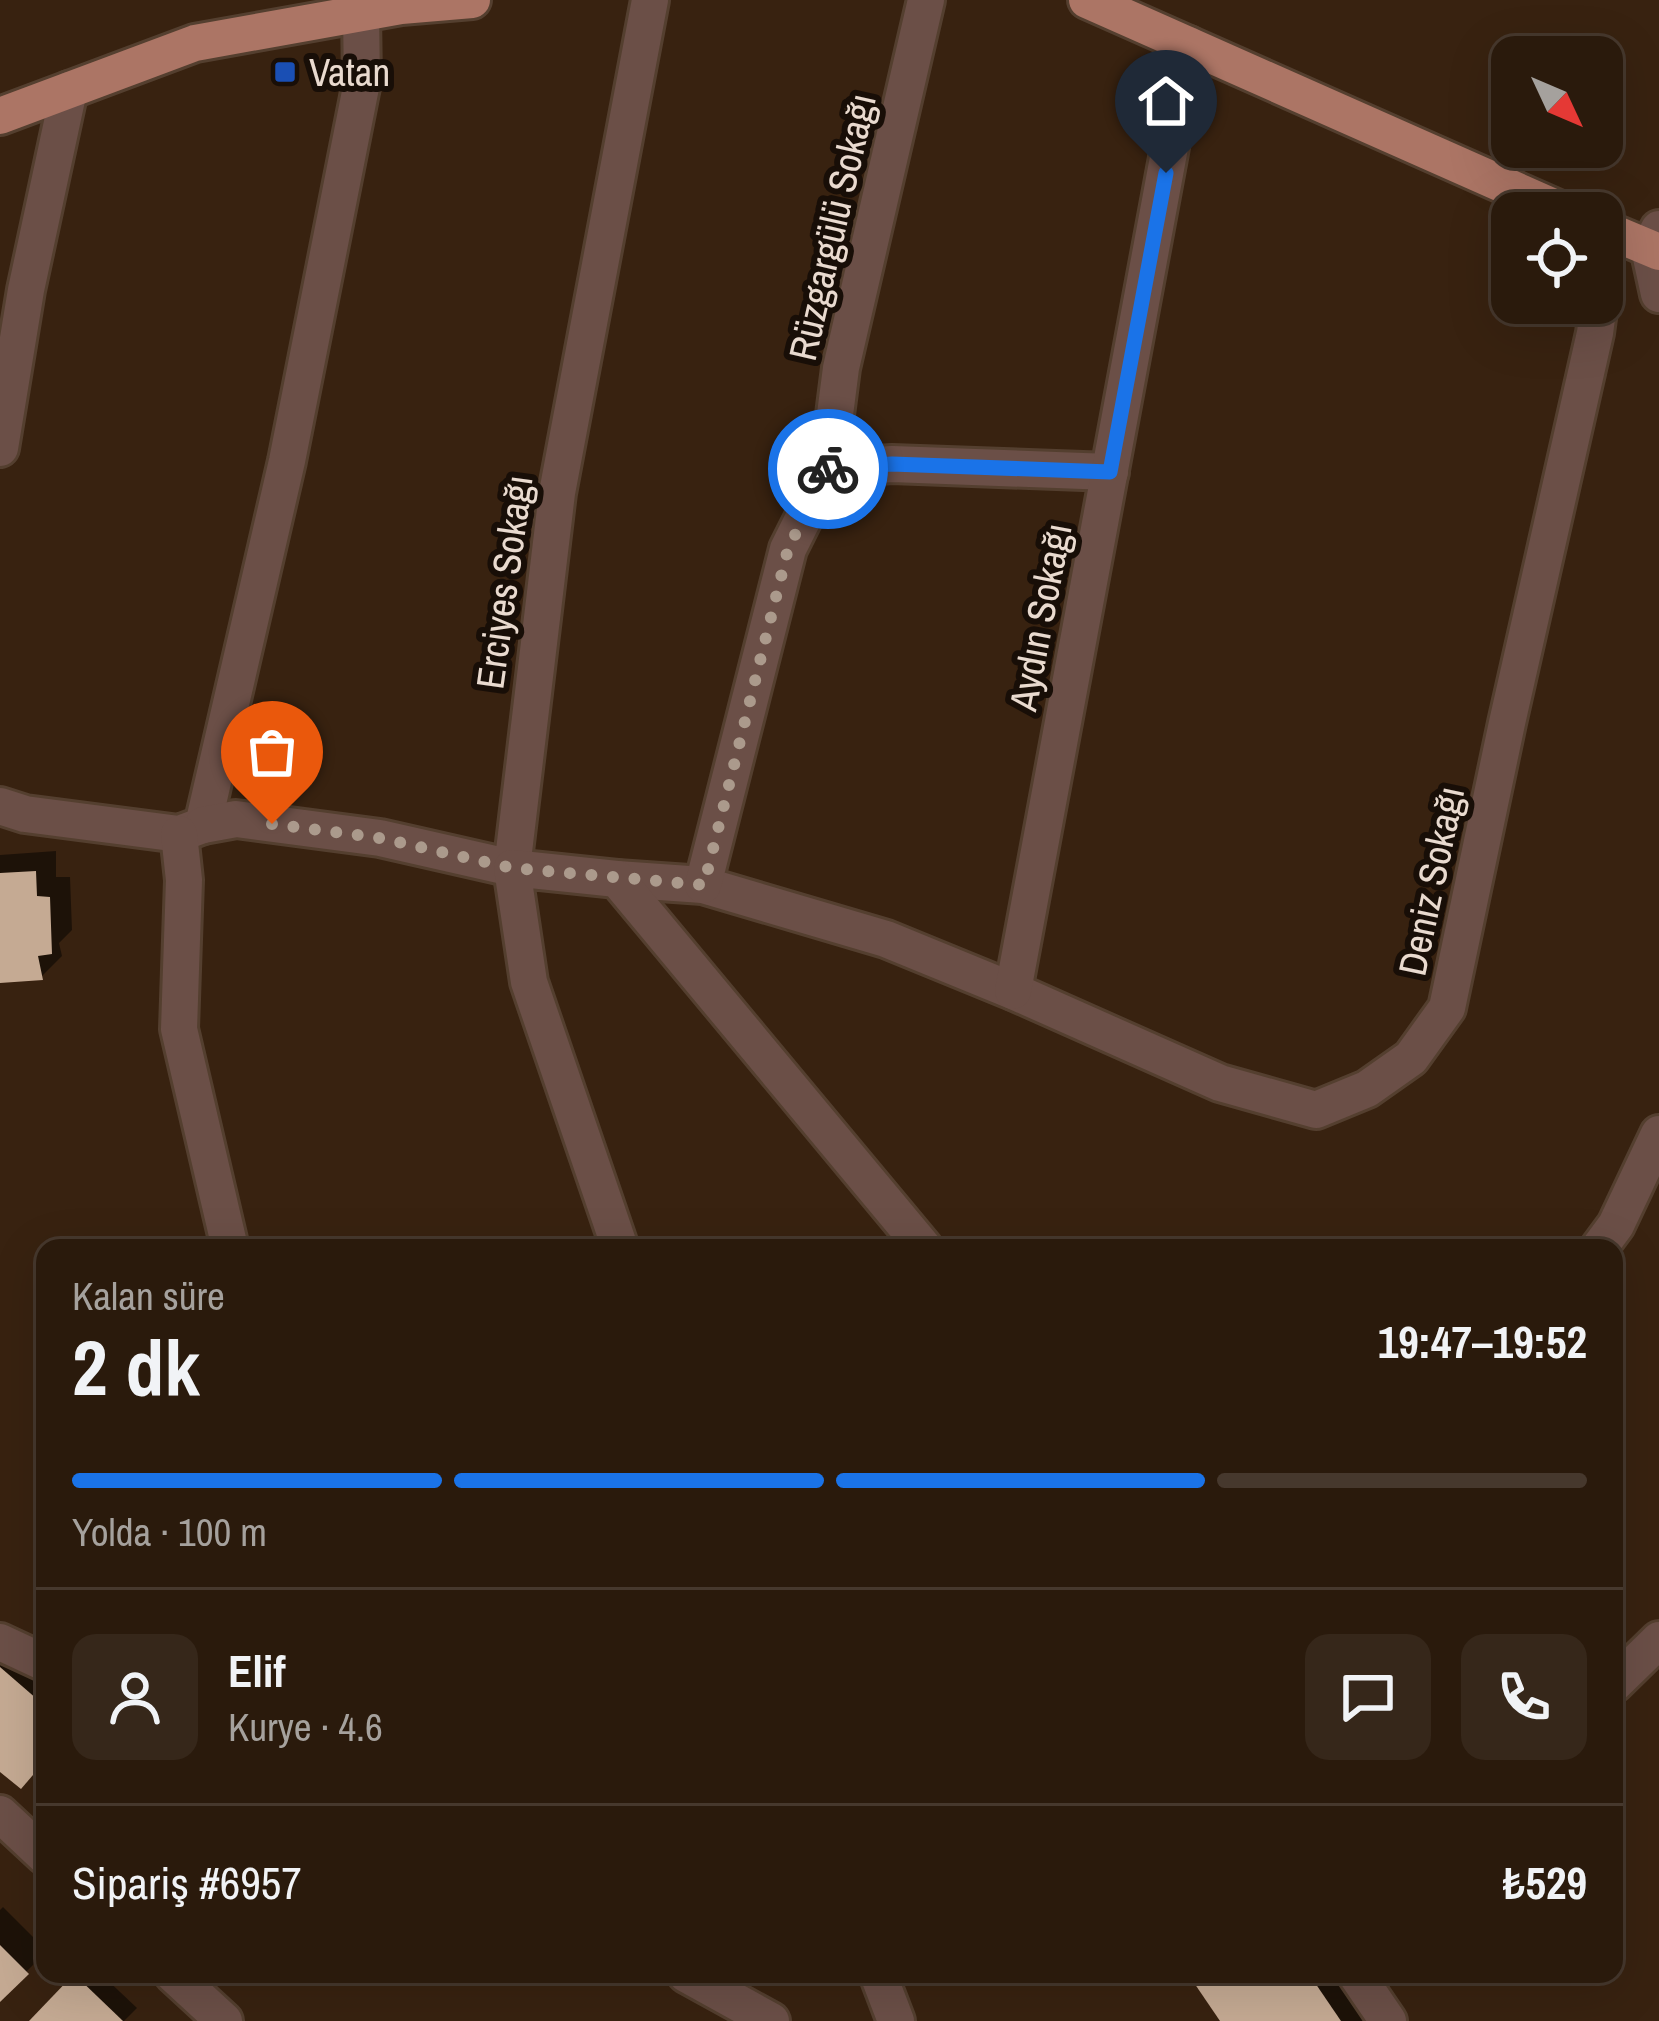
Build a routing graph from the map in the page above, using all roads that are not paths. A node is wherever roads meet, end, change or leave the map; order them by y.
1 (472, 0) edge
2 (650, 0) edge
3 (926, 0) edge
4 (1087, 0) edge
5 (460, 1) edge
6 (361, 13) junction
7 (1190, 45) junction
8 (69, 90) junction
9 (0, 116) edge
10 (1521, 192) edge
11 (1623, 235) edge
12 (1656, 243) edge
13 (1659, 294) edge
14 (1596, 324) edge
15 (0, 448) edge
16 (828, 469) junction
17 (1110, 472) junction
18 (0, 806) edge
19 (191, 829) junction
20 (512, 868) junction
21 (617, 879) junction
22 (704, 885) junction
23 (1013, 991) junction
24 (1659, 1135) edge
25 (228, 1239) edge
26 (617, 1239) edge
27 (917, 1239) edge
28 (1606, 1239) edge
29 (1659, 1640) edge
30 (0, 1642) edge
31 (36, 1659) edge
32 (1623, 1675) edge
33 (5, 1830) edge
34 (36, 1850) edge
35 (183, 1983) edge
36 (702, 1983) edge
37 (881, 1983) edge
38 (1362, 1983) edge
39 (224, 2021) edge
40 (771, 2021) edge
41 (896, 2021) edge
42 (1388, 2021) edge

1 - 5 main road
2 - 20 street, Erciyes Sokağı
3 - 16 street, Rüzgargülü Sokağı
4 - 7 main road
5 - 6 main road
6 - 8 main road
6 - 19 street
7 - 10 main road
7 - 17 street, Aydın Sokağı
8 - 9 main road
8 - 15 street
11 - 12 main road
12 - 13 street
14 - 23 street, Deniz Sokağı
16 - 17 street
16 - 22 street, Rüzgargülü Sokağı
17 - 23 street, Aydın Sokağı
18 - 19 street
19 - 20 street
19 - 25 street
20 - 21 street, Deniz Sokağı
20 - 26 street, Erciyes Sokağı
21 - 22 street, Deniz Sokağı
21 - 27 street
22 - 23 street, Deniz Sokağı
24 - 28 street
29 - 32 street
30 - 31 street
33 - 34 street
35 - 39 street
36 - 40 street
37 - 41 street
38 - 42 street

